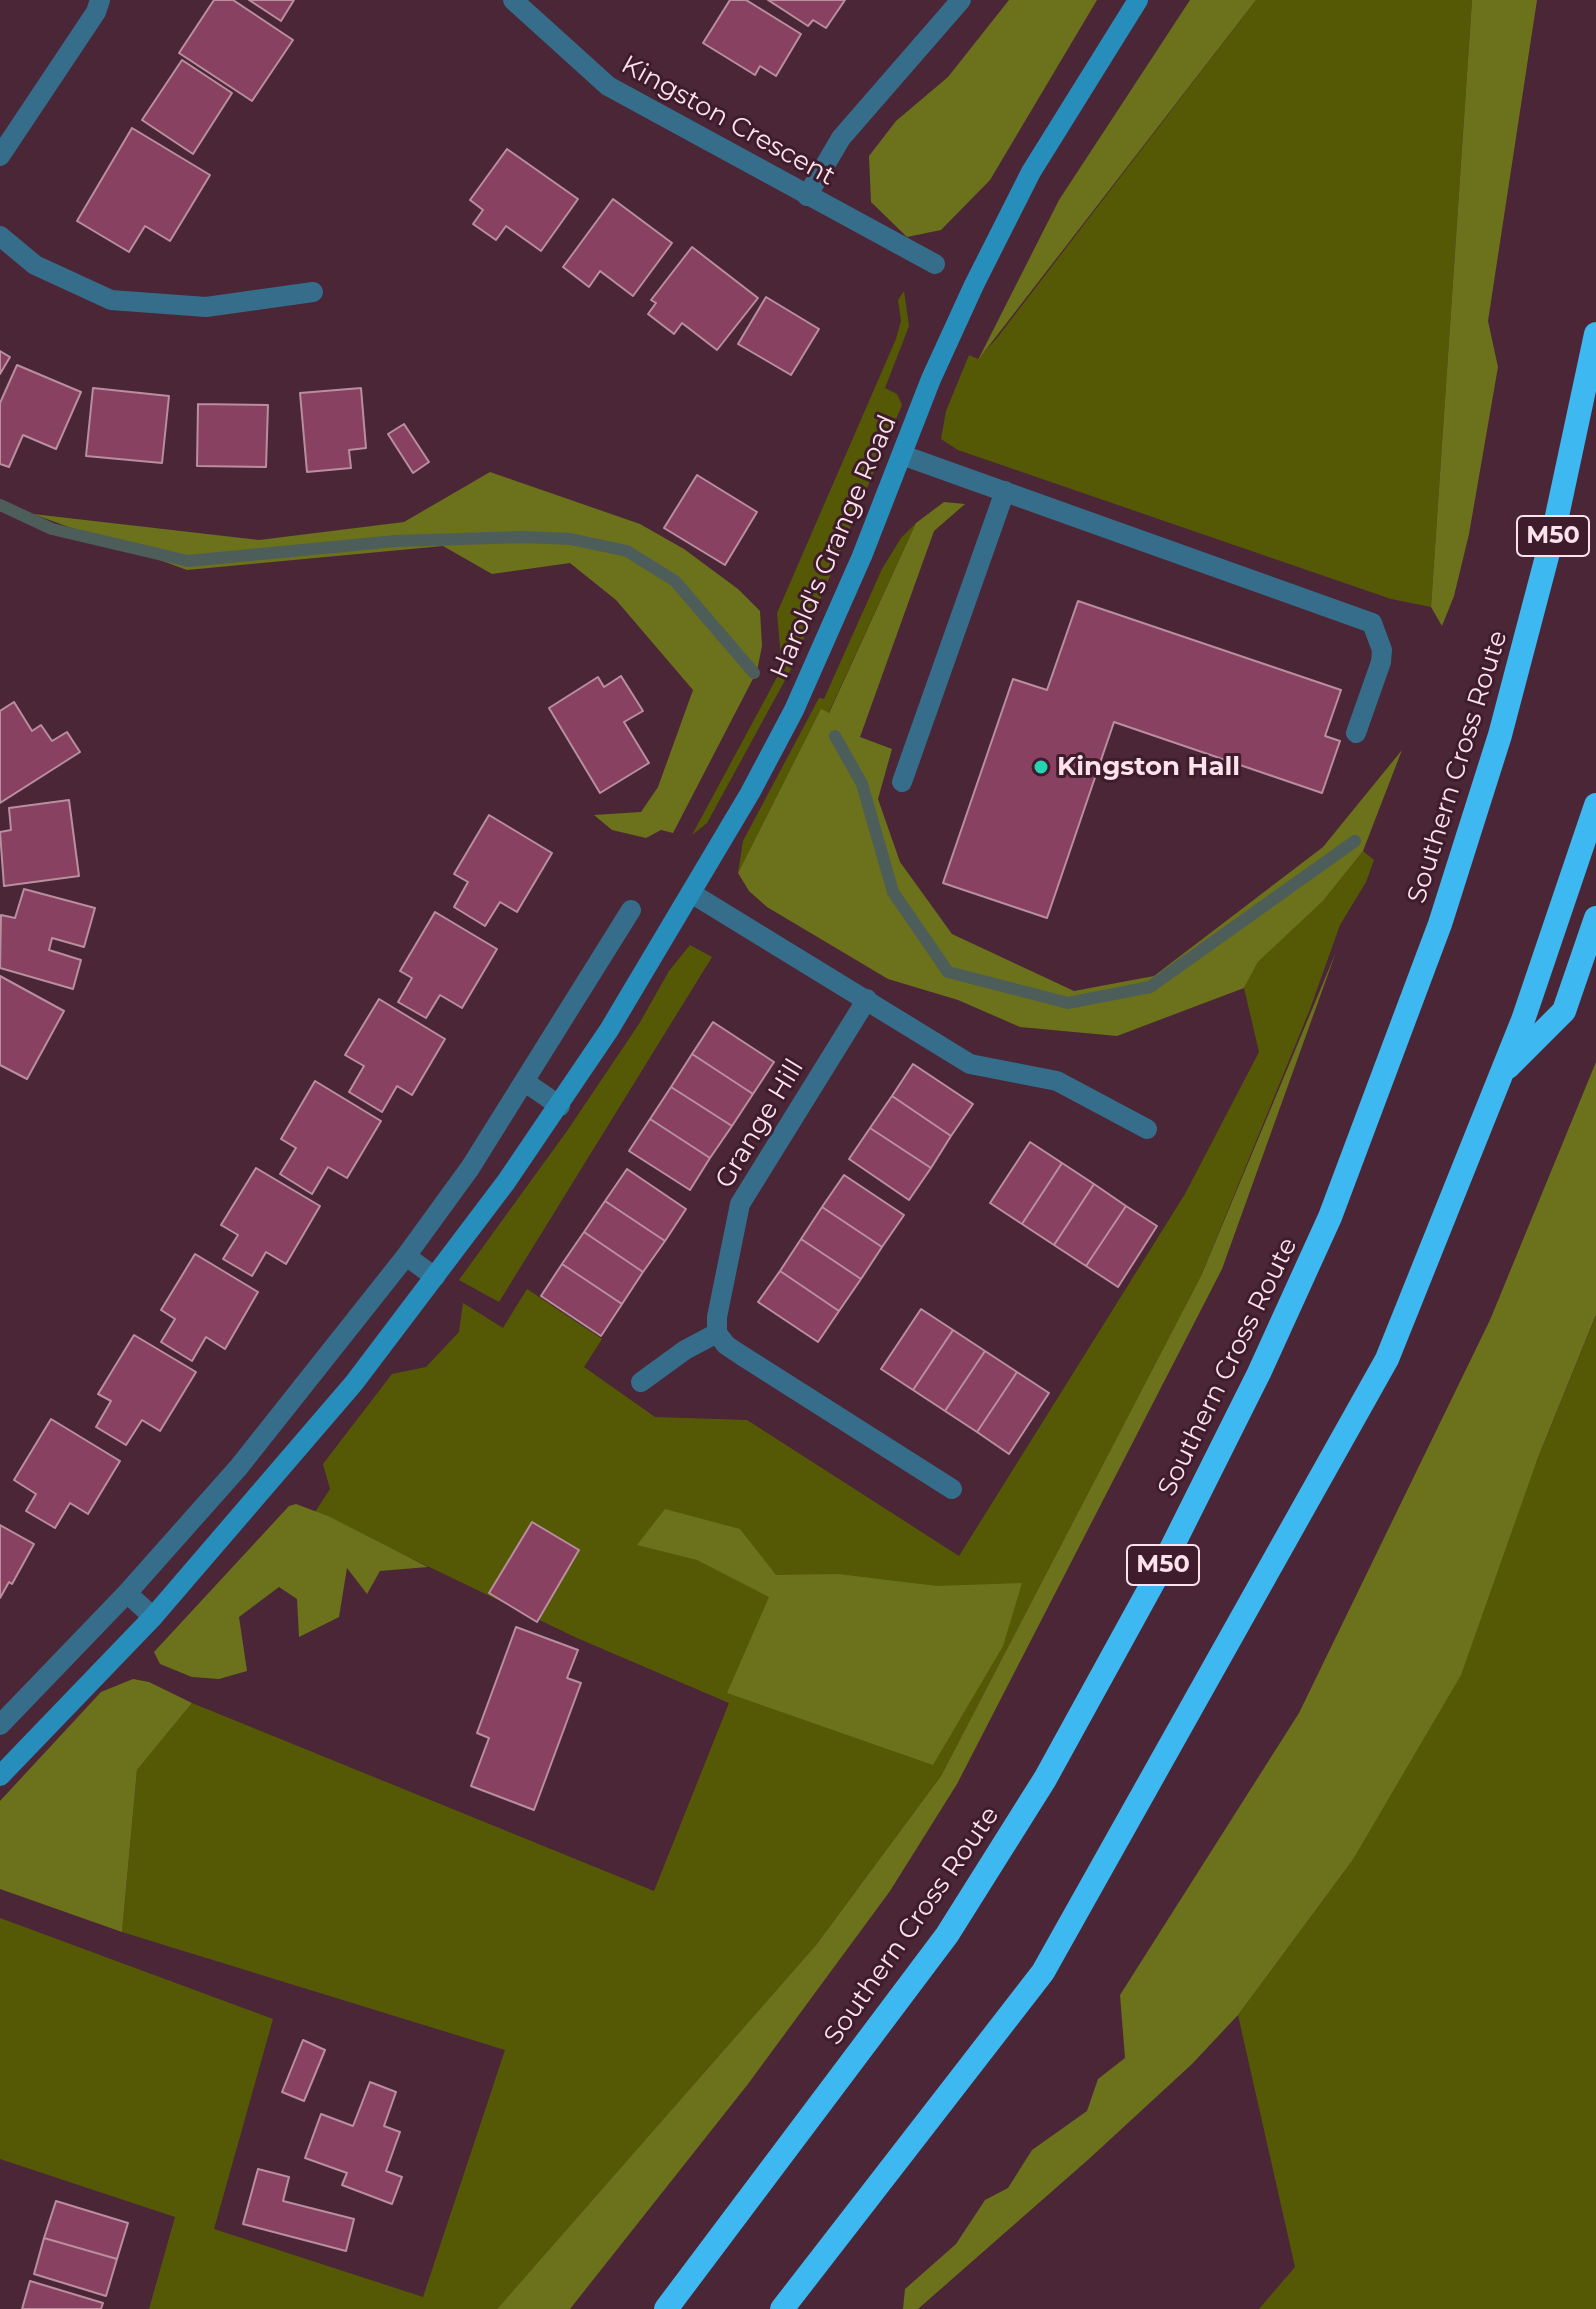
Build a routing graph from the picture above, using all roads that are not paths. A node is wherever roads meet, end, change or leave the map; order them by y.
1 (100, 0) edge
2 (513, 0) edge
3 (961, 0) edge
4 (1138, 0) edge
5 (0, 156) edge
6 (807, 196) junction
7 (0, 236) edge
8 (935, 264) dead end
9 (313, 292) dead end
10 (1596, 334) edge
11 (902, 455) junction
12 (1005, 491) junction
13 (1356, 733) dead end
14 (902, 782) dead end
15 (1596, 805) edge
16 (691, 893) junction
17 (631, 910) dead end
18 (1596, 918) edge
19 (867, 999) junction
20 (1501, 1074) junction
21 (525, 1082) junction
22 (560, 1106) junction
23 (1147, 1129) dead end
24 (406, 1256) junction
25 (435, 1277) junction
26 (717, 1333) junction
27 (641, 1382) dead end
28 (277, 1422) junction
29 (304, 1444) junction
30 (952, 1489) dead end
31 (127, 1593) junction
32 (153, 1617) junction
33 (0, 1725) edge
34 (0, 1776) edge
35 (666, 2309) edge
36 (782, 2309) edge

1 - 5 street
2 - 6 street, Kingston Crescent
3 - 6 street
4 - 11 street, Harold's Grange Road
6 - 8 street, Kingston Crescent
7 - 9 street
10 - 35 highway, Southern Cross Route / M50
11 - 12 street
11 - 16 street, Harold's Grange Road
12 - 13 street
12 - 14 street
15 - 20 highway
16 - 19 street
16 - 22 street, Harold's Grange Road
17 - 21 street
18 - 20 highway
19 - 23 street
19 - 26 street, Grange Hill
20 - 36 highway
21 - 22 street
21 - 24 street
22 - 25 street, Harold's Grange Road
24 - 25 street
24 - 28 street
25 - 29 street, Harold's Grange Road
26 - 27 street
26 - 30 street
28 - 29 street
28 - 31 street
29 - 32 street, Harold's Grange Road
31 - 32 street
31 - 33 street
32 - 34 street, Harold's Grange Road

